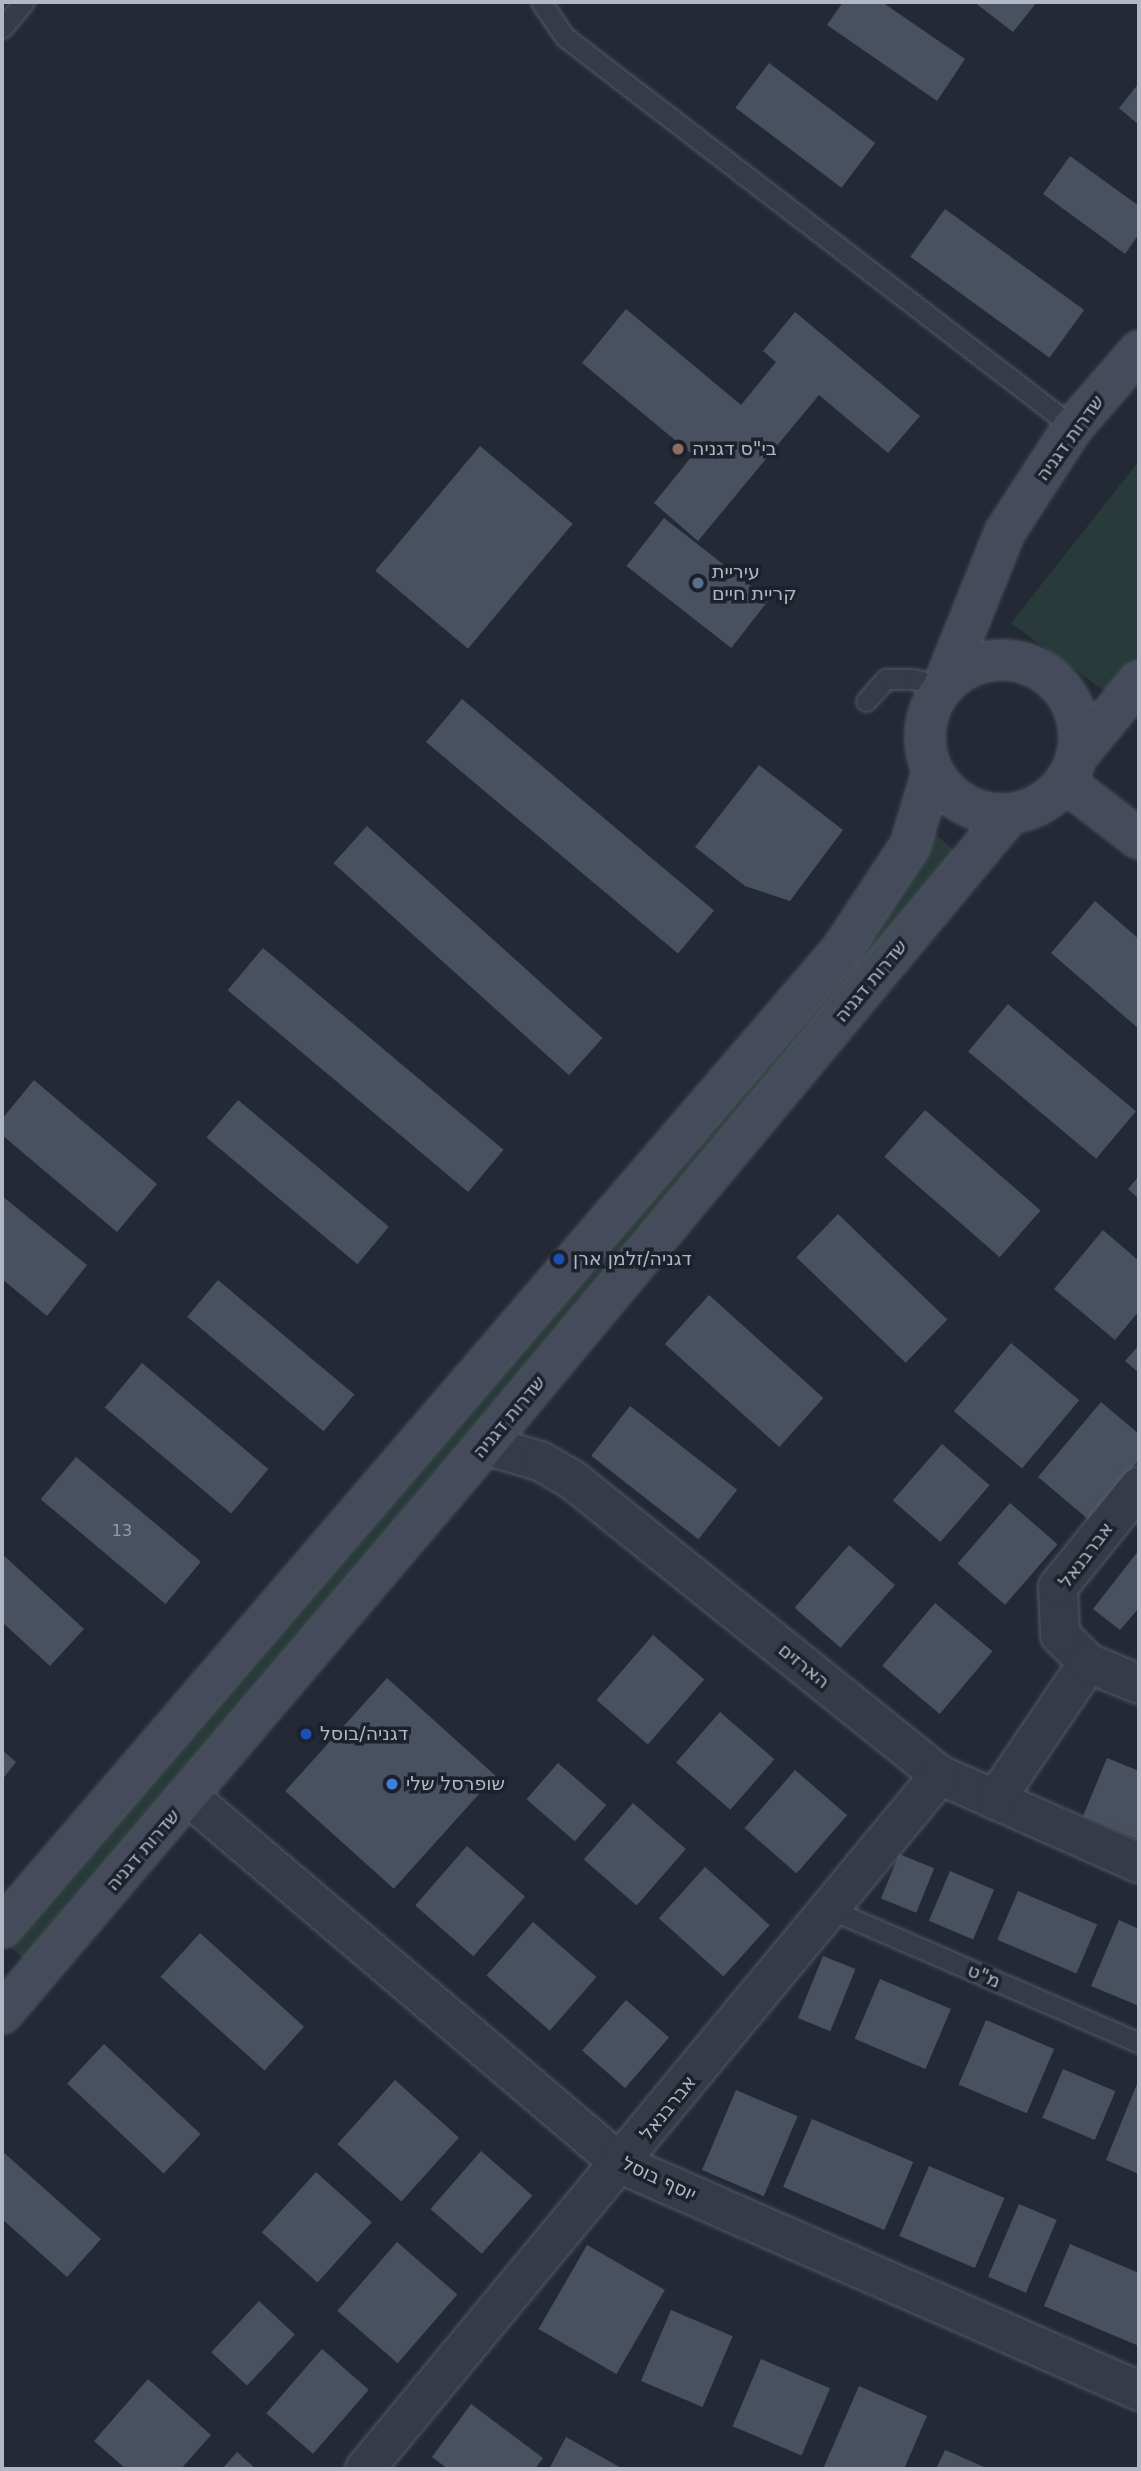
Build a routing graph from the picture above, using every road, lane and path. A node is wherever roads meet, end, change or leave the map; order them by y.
1 (24, 2) edge
2 (541, 2) edge
3 (2, 28) edge
4 (1139, 351) edge
5 (1073, 427) junction
6 (1139, 681) edge
7 (943, 686) junction
8 (866, 701) dead end
9 (1071, 769) junction
10 (932, 773) junction
11 (1009, 815) junction
12 (1139, 839) edge
13 (485, 1445) junction
14 (1139, 1487) edge
15 (1088, 1663) junction
16 (1139, 1684) edge
17 (940, 1775) junction
18 (188, 1797) junction
19 (995, 1800) junction
20 (1139, 1863) edge
21 (830, 1909) junction
22 (2, 1928) edge
23 (2, 2014) edge
24 (1139, 2043) edge
25 (621, 2164) junction
26 (1139, 2391) edge
27 (365, 2469) edge

1 - 3 lane
2 - 5 lane
4 - 5 street, שדרות דגניה
5 - 7 street, שדרות דגניה
6 - 9 street, שדרות דגניה
7 - 8 lane
7 - 9 street, שדרות דגניה
7 - 10 street, שדרות דגניה
9 - 11 street, שדרות דגניה
9 - 12 street
10 - 11 street
10 - 22 street, שדרות דגניה
11 - 13 street, שדרות דגניה
13 - 17 street, הארזים
13 - 18 street, שדרות דגניה
14 - 15 street, אברבנאל
15 - 16 street, אברבנאל
15 - 19 street
17 - 19 street, הארזים
17 - 21 street, אברבנאל
18 - 23 street, שדרות דגניה
18 - 25 street, יוסף בוסל
19 - 20 street, הארזים
21 - 24 lane, מ"ט
21 - 25 street, אברבנאל
25 - 26 street, יוסף בוסל
25 - 27 street, אברבנאל

